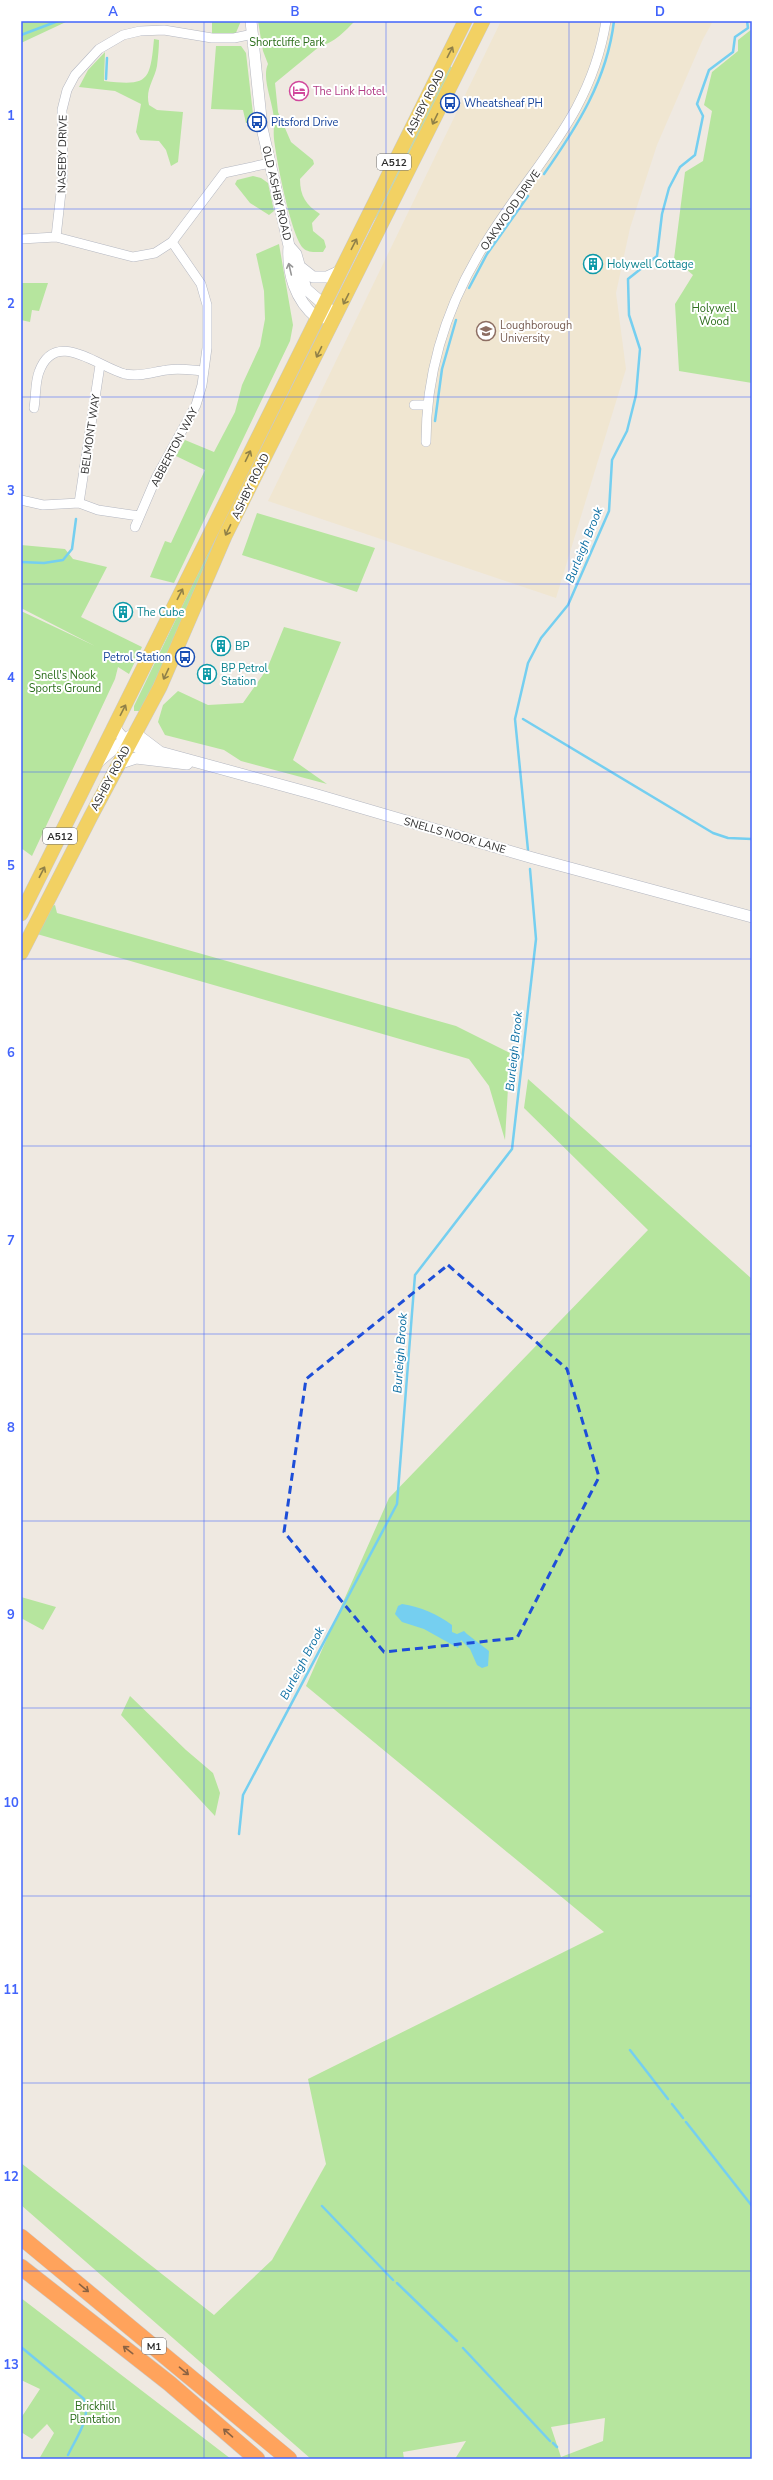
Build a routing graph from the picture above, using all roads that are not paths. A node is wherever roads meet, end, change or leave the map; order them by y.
1 (251, 21) edge
2 (465, 21) edge
3 (483, 21) edge
4 (606, 21) edge
5 (253, 34) junction
6 (270, 163) junction
7 (56, 237) junction
8 (21, 239) edge
9 (172, 242) junction
10 (289, 246) junction
11 (299, 266) junction
12 (340, 271) junction
13 (324, 304) junction
14 (336, 317) junction
15 (317, 318) junction
16 (100, 365) junction
17 (203, 371) junction
18 (414, 405) dead end
19 (428, 405) junction
20 (34, 408) dead end
21 (426, 442) dead end
22 (27, 499) edge
23 (79, 503) junction
24 (139, 516) junction
25 (135, 527) dead end
26 (114, 726) junction
27 (129, 739) junction
28 (198, 763) junction
29 (96, 764) junction
30 (118, 764) junction
31 (21, 914) edge
32 (752, 917) edge
33 (21, 953) edge
34 (21, 2231) edge
35 (21, 2237) edge
36 (22, 2268) edge
37 (66, 2273) junction
38 (288, 2458) edge
39 (257, 2459) edge

1 - 5 street, OLD ASHBY ROAD
12 -> 2 main road, ASHBY ROAD / A512
3 -> 14 main road, ASHBY ROAD / A512
4 - 19 street, OAKWOOD DRIVE
5 - 6 street, OLD ASHBY ROAD
5 - 7 street, NASEBY DRIVE
6 - 9 street
6 - 10 street, OLD ASHBY ROAD
7 - 8 street
7 - 9 street
9 - 17 street, ABBERTON WAY
10 - 11 street, OLD ASHBY ROAD
15 -> 10 street, OLD ASHBY ROAD
11 - 12 street
11 - 13 street, OLD ASHBY ROAD
12 - 13 main road, ASHBY ROAD / A512
13 - 14 street, OLD ASHBY ROAD
13 - 15 main road, ASHBY ROAD / A512
14 - 15 street
14 -> 27 main road, ASHBY ROAD / A512
26 -> 15 main road, ASHBY ROAD / A512
16 - 17 street
16 - 20 street
16 - 23 street, BELMONT WAY
17 - 24 street, ABBERTON WAY
18 - 19 street
19 - 21 street, OAKWOOD DRIVE
22 - 23 street
23 - 24 street
24 - 25 street, ABBERTON WAY
26 - 27 street, SNELLS NOOK LANE
26 - 29 main road, ASHBY ROAD / A512
27 - 28 street, SNELLS NOOK LANE
27 - 29 street
27 - 30 main road, ASHBY ROAD / A512
28 - 30 street
28 - 32 street, SNELLS NOOK LANE
31 -> 29 main road, ASHBY ROAD / A512
30 - 33 main road, ASHBY ROAD / A512
34 - 37 highway
35 - 37 highway, M1
39 -> 36 highway, M1
37 -> 38 highway, M1

